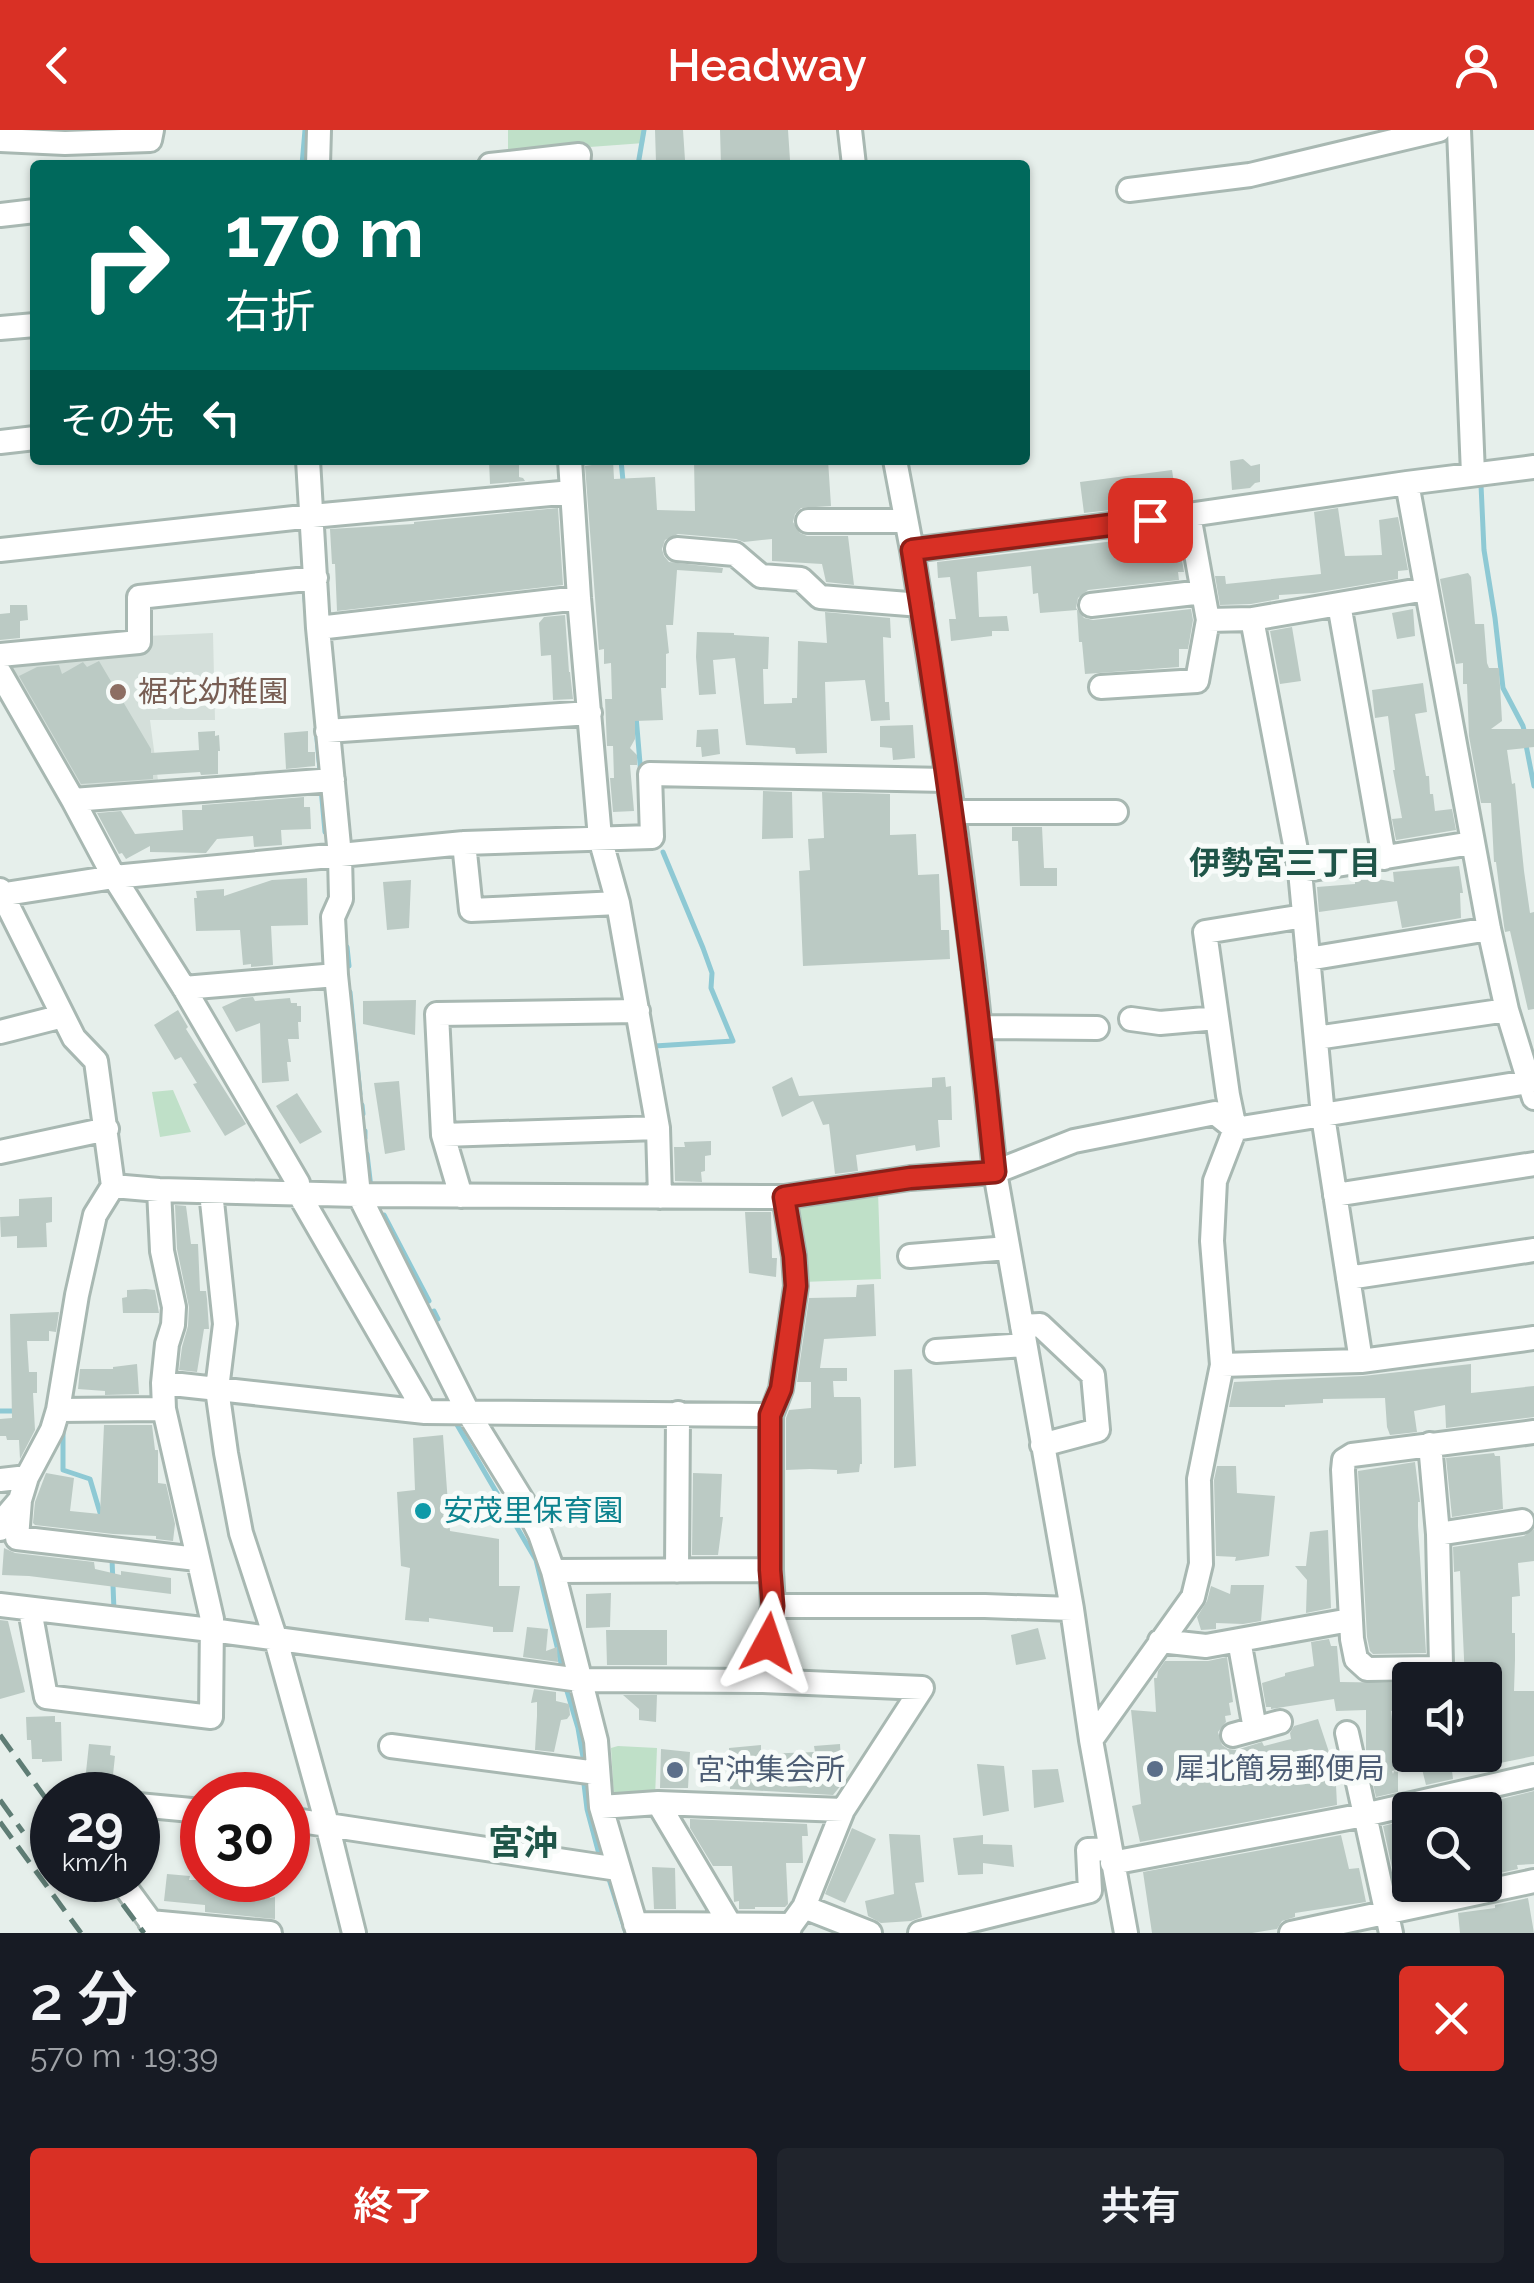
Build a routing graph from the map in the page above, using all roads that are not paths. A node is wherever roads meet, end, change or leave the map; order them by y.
1 (152, 130) edge
2 (319, 130) edge
3 (850, 130) edge
4 (1439, 130) edge
5 (1459, 130) edge
6 (0, 140) edge
7 (318, 160) edge
8 (534, 160) edge
9 (578, 160) edge
10 (853, 160) edge
11 (1129, 190) dead end
12 (30, 212) edge
13 (0, 215) edge
14 (30, 325) edge
15 (0, 328) edge
16 (30, 439) edge
17 (0, 442) edge
18 (308, 465) edge
19 (570, 465) edge
20 (895, 465) edge
21 (1534, 467) edge
22 (1472, 474) junction
23 (1406, 483) junction
24 (572, 492) junction
25 (1189, 515) junction
26 (312, 516) junction
27 (808, 521) dead end
28 (906, 521) junction
29 (677, 549) dead end
30 (0, 550) edge
31 (912, 550) junction
32 (316, 578) junction
33 (1426, 589) junction
34 (1203, 592) junction
35 (578, 598) junction
36 (1339, 604) junction
37 (921, 605) junction
38 (1091, 605) dead end
39 (1252, 619) junction
40 (1208, 620) junction
41 (318, 628) junction
42 (0, 656) edge
43 (0, 673) edge
44 (1101, 687) dead end
45 (590, 713) junction
46 (328, 731) junction
47 (334, 780) junction
48 (946, 780) junction
49 (72, 800) junction
50 (952, 812) junction
51 (1116, 812) dead end
52 (600, 838) junction
53 (464, 843) junction
54 (1472, 843) junction
55 (340, 856) junction
56 (1384, 858) junction
57 (1300, 871) junction
58 (114, 877) junction
59 (1, 893) edge
60 (618, 903) junction
61 (1304, 916) junction
62 (1489, 929) junction
63 (1308, 959) junction
64 (336, 975) junction
65 (184, 988) junction
66 (1507, 1010) junction
67 (638, 1011) junction
68 (63, 1016) junction
69 (1217, 1018) junction
70 (1130, 1020) dead end
71 (980, 1027) junction
72 (1097, 1028) dead end
73 (0, 1032) edge
74 (1316, 1038) junction
75 (1531, 1090) edge
76 (1323, 1116) junction
77 (658, 1128) junction
78 (107, 1129) junction
79 (1235, 1129) junction
80 (442, 1135) junction
81 (0, 1152) edge
82 (1534, 1164) edge
83 (995, 1172) junction
84 (113, 1186) junction
85 (159, 1190) junction
86 (211, 1192) junction
87 (299, 1194) junction
88 (359, 1195) junction
89 (1336, 1195) junction
90 (461, 1196) junction
91 (660, 1196) junction
92 (784, 1197) junction
93 (1008, 1248) junction
94 (1534, 1250) edge
95 (910, 1256) dead end
96 (1348, 1278) junction
97 (1023, 1336) junction
98 (1534, 1338) edge
99 (936, 1351) dead end
100 (1362, 1361) junction
101 (1222, 1365) junction
102 (164, 1383) junction
103 (218, 1389) junction
104 (164, 1409) junction
105 (58, 1410) junction
106 (425, 1412) junction
107 (678, 1412) junction
108 (469, 1414) junction
109 (770, 1415) junction
110 (1534, 1432) edge
111 (1042, 1444) junction
112 (1430, 1444) junction
113 (0, 1480) edge
114 (24, 1488) junction
115 (1522, 1521) dead end
116 (0, 1530) edge
117 (1438, 1534) junction
118 (197, 1560) junction
119 (770, 1570) junction
120 (553, 1571) junction
121 (677, 1571) junction
122 (0, 1605) edge
123 (773, 1606) junction
124 (1072, 1609) junction
125 (30, 1610) junction
126 (1350, 1620) junction
127 (212, 1631) junction
128 (276, 1640) junction
129 (1240, 1640) junction
130 (1160, 1641) junction
131 (580, 1680) junction
132 (763, 1681) junction
133 (1280, 1722) dead end
134 (1347, 1733) dead end
135 (1090, 1740) junction
136 (391, 1746) dead end
137 (597, 1773) junction
138 (1534, 1776) edge
139 (658, 1803) junction
140 (600, 1807) junction
141 (843, 1810) junction
142 (1364, 1815) junction
143 (310, 1822) edge
144 (327, 1824) junction
145 (1111, 1856) junction
146 (618, 1869) junction
147 (1534, 1881) edge
148 (136, 1902) edge
149 (795, 1922) edge
150 (1389, 1922) edge
151 (730, 1926) junction
152 (154, 1928) edge
153 (636, 1928) edge
154 (270, 1933) edge
155 (354, 1933) edge
156 (870, 1933) edge
157 (920, 1933) edge
158 (1126, 1933) edge
159 (1291, 1933) edge

1 - 6 street
2 - 7 street
3 - 10 street
4 - 11 street
5 - 22 street
8 - 9 street
12 - 13 street
14 - 15 street
16 - 17 street
18 - 26 street
19 - 24 street
20 - 28 street
21 - 22 street
22 - 23 street
23 - 25 street
23 - 33 street
24 - 26 street
24 - 35 street
25 - 31 street
25 - 34 street
26 - 30 street
26 - 32 street
27 - 28 street
28 - 31 street
29 - 37 street
31 - 37 street
32 - 41 street
32 - 42 street
33 - 36 street
33 - 54 street
34 - 38 street
34 - 40 street
35 - 41 street
35 - 45 street
36 - 39 street
36 - 56 street
37 - 48 street
39 - 40 street
39 - 57 street
40 - 44 street
41 - 46 street
43 - 49 street
45 - 46 street
45 - 52 street
46 - 47 street
47 - 49 street
47 - 55 street
48 - 50 street
48 - 52 street
49 - 58 street
50 - 51 street
50 - 71 street
52 - 53 street
52 - 60 street
53 - 55 street
53 - 60 street
54 - 56 street
54 - 62 street
55 - 58 street
55 - 64 street
56 - 57 street
57 - 61 street
58 - 59 street
58 - 65 street
59 - 68 street
60 - 67 street
61 - 63 street
61 - 69 street
62 - 63 street
62 - 66 street
63 - 74 street
64 - 65 street
64 - 88 street
65 - 87 street
66 - 74 street
66 - 75 street
67 - 77 street
67 - 80 street
68 - 73 street
68 - 78 street
69 - 70 street
69 - 79 street
71 - 72 street
71 - 83 street
74 - 76 street
75 - 76 street
76 - 79 street
76 - 89 street
77 - 80 street
77 - 91 street
78 - 81 street
78 - 84 street
79 - 83 street
79 - 101 street
80 - 90 street
82 - 89 street
83 - 92 street
83 - 93 street
84 - 85 street
84 - 105 street
85 - 86 street
85 - 102 street
86 - 87 street
86 - 103 street
87 - 88 street
87 - 106 street
88 - 90 street
88 - 108 street
89 - 96 street
90 - 91 street
91 - 92 street
92 - 109 street
93 - 95 street
93 - 97 street
94 - 96 street
96 - 100 street
97 - 99 street
97 - 111 street
97 - 111 street
98 - 100 street
100 - 101 street
101 - 130 street
102 - 103 street
102 - 104 street
103 - 106 street
103 - 128 street
104 - 105 street
104 - 118 street
105 - 114 street
106 - 108 street
107 - 108 street
107 - 109 street
107 - 121 street
108 - 120 street
109 - 119 street
110 - 112 street
111 - 124 street
112 - 117 street
112 - 126 street
113 - 114 street
114 - 116 street
114 - 118 street
115 - 117 street
117 - 126 street
118 - 127 street
119 - 121 street
119 - 123 street
120 - 121 street
120 - 131 street
122 - 125 street
123 - 124 street
123 - 132 street
124 - 135 street
125 - 127 street
125 - 127 street
126 - 129 street
127 - 128 street
128 - 131 street
128 - 144 street
129 - 130 street
129 - 133 street
130 - 135 street
131 - 132 street
131 - 137 street
132 - 141 street
134 - 142 street
135 - 145 street
136 - 137 street
137 - 140 street
138 - 142 street
139 - 140 street
139 - 141 street
139 - 151 street
140 - 146 street
141 - 149 street
142 - 145 street
142 - 150 street
143 - 144 street
144 - 146 street
144 - 155 street
145 - 157 street
145 - 158 street
146 - 153 street
147 - 150 street
148 - 152 street
149 - 151 street
149 - 156 street
150 - 159 street
151 - 153 street
152 - 154 street

